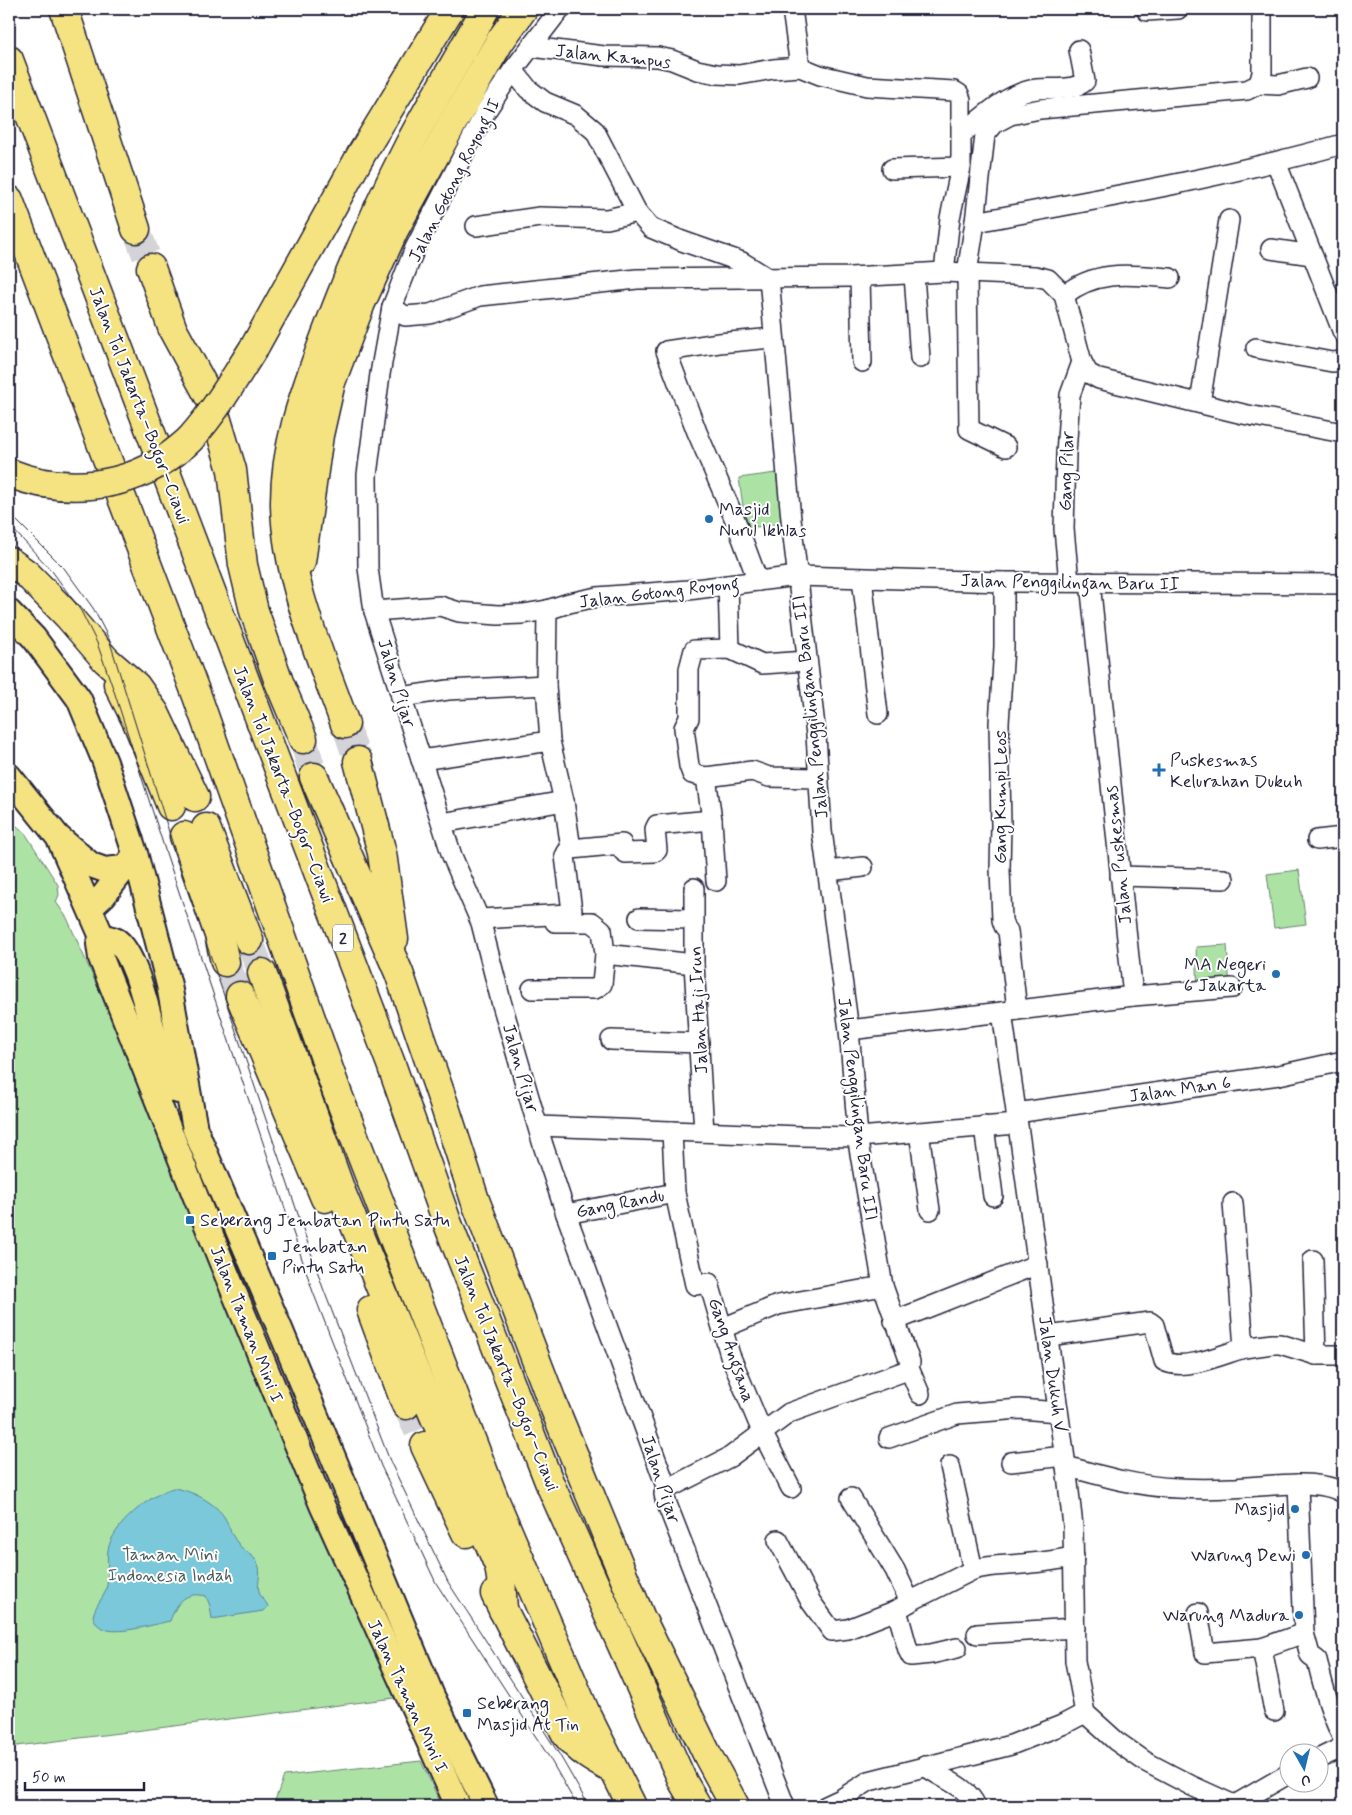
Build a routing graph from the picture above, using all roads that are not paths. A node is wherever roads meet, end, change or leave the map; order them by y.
1 (64, 9) edge
2 (450, 9) edge
3 (485, 9) edge
4 (523, 9) edge
5 (560, 9) edge
6 (792, 9) edge
7 (1178, 9) edge
8 (1262, 9) edge
9 (1147, 11) dead end
10 (531, 47) junction
11 (1079, 50) dead end
12 (9, 60) edge
13 (800, 67) junction
14 (513, 70) junction
15 (1307, 78) dead end
16 (1259, 84) junction
17 (962, 134) junction
18 (1343, 144) edge
19 (1276, 162) junction
20 (960, 167) junction
21 (892, 169) dead end
22 (9, 200) edge
23 (637, 212) junction
24 (1229, 220) dead end
25 (975, 222) junction
26 (476, 226) dead end
27 (136, 229) tunnel mouth
28 (1271, 249) dead end
29 (1312, 255) junction
30 (151, 268) tunnel mouth
31 (944, 272) junction
32 (967, 273) junction
33 (914, 275) junction
34 (860, 277) junction
35 (769, 278) junction
36 (1170, 278) dead end
37 (1064, 295) junction
38 (392, 307) junction
39 (1343, 333) edge
40 (773, 338) junction
41 (1256, 348) dead end
42 (920, 358) dead end
43 (1343, 360) edge
44 (862, 362) dead end
45 (1082, 362) junction
46 (1200, 403) junction
47 (1343, 433) edge
48 (1006, 447) dead end
49 (9, 473) edge
50 (9, 561) edge
51 (797, 576) junction
52 (862, 578) junction
53 (758, 581) junction
54 (1004, 582) junction
55 (1069, 582) junction
56 (1090, 582) junction
57 (1343, 584) edge
58 (728, 585) junction
59 (298, 588) junction
60 (548, 610) junction
61 (374, 611) junction
62 (9, 612) edge
63 (730, 649) junction
64 (807, 661) junction
65 (546, 685) junction
66 (401, 697) junction
67 (878, 714) dead end
68 (345, 724) tunnel mouth
69 (303, 739) tunnel mouth
70 (550, 740) junction
71 (421, 760) junction
72 (358, 761) tunnel mouth
73 (9, 776) edge
74 (314, 777) tunnel mouth
75 (706, 777) junction
76 (818, 778) junction
77 (183, 801) dead end
78 (564, 801) junction
79 (712, 820) junction
80 (442, 823) junction
81 (58, 836) junction
82 (1343, 837) edge
83 (1317, 840) dead end
84 (571, 849) junction
85 (130, 861) junction
86 (864, 867) dead end
87 (828, 871) junction
88 (1120, 876) junction
89 (1224, 879) dead end
90 (716, 881) dead end
91 (694, 888) dead end
92 (90, 908) junction
93 (640, 918) dead end
94 (693, 919) junction
95 (480, 921) junction
96 (102, 938) junction
97 (248, 940) tunnel mouth
98 (605, 954) junction
99 (225, 962) tunnel mouth
100 (694, 964) junction
101 (262, 973) tunnel mouth
102 (399, 973) junction
103 (1232, 988) dead end
104 (532, 989) dead end
105 (240, 996) tunnel mouth
106 (1132, 996) junction
107 (1009, 1011) junction
108 (849, 1030) junction
109 (611, 1040) dead end
110 (699, 1043) junction
111 (1343, 1061) edge
112 (1017, 1118) junction
113 (538, 1126) junction
114 (984, 1126) junction
115 (195, 1129) junction
116 (672, 1131) junction
117 (704, 1132) junction
118 (919, 1132) junction
119 (858, 1136) junction
120 (675, 1193) junction
121 (993, 1196) dead end
122 (1233, 1203) dead end
123 (930, 1210) dead end
124 (566, 1214) junction
125 (1313, 1260) dead end
126 (1038, 1264) junction
127 (883, 1286) junction
128 (894, 1321) junction
129 (723, 1328) junction
130 (1048, 1336) junction
131 (1244, 1348) junction
132 (1316, 1355) junction
133 (1343, 1355) edge
134 (908, 1368) junction
135 (920, 1394) dead end
136 (406, 1405) tunnel mouth
137 (1058, 1412) junction
138 (763, 1434) junction
139 (889, 1438) dead end
140 (425, 1446) tunnel mouth
141 (1065, 1461) junction
142 (1011, 1462) dead end
143 (950, 1466) dead end
144 (1298, 1484) junction
145 (791, 1488) dead end
146 (667, 1489) junction
147 (1343, 1492) edge
148 (851, 1498) dead end
149 (778, 1540) dead end
150 (1074, 1557) junction
151 (973, 1570) junction
152 (903, 1606) junction
153 (503, 1610) junction
154 (1198, 1613) dead end
155 (1075, 1628) junction
156 (1304, 1632) junction
157 (977, 1634) dead end
158 (957, 1648) dead end
159 (1262, 1648) junction
160 (1274, 1711) dead end
161 (1085, 1713) junction
162 (1343, 1739) edge
163 (1343, 1747) edge
164 (1330, 1753) edge
165 (925, 1766) junction
166 (612, 1769) junction
167 (1280, 1779) edge
168 (458, 1806) edge
169 (486, 1806) edge
170 (632, 1806) edge
171 (697, 1806) edge
172 (736, 1806) edge
173 (785, 1806) edge
174 (826, 1806) edge
175 (976, 1806) edge
176 (1235, 1806) edge

1 - 27 highway
2 - 49 highway, bridge
3 - 59 highway
4 - 59 highway
5 - 10 street, Jalan Gotong Royong II
6 - 13 street
7 - 9 street
8 - 16 street
10 - 13 street, Jalan Kampus
10 - 14 street, Jalan Gotong Royong II
11 - 17 street
12 - 171 highway, Jalan Tol Jakarta–Bogor–Ciawi / 2
13 - 17 street, Jalan Kampus
14 - 23 street
14 - 38 street, Jalan Gotong Royong II
15 - 16 street
16 - 25 street
17 - 20 street
18 - 19 street
19 - 25 street
19 - 29 street
20 - 21 street
20 - 31 street
22 - 166 highway
23 - 26 street
23 - 35 street
24 - 46 street
25 - 32 street
28 - 29 street
29 - 39 street
30 - 69 highway
31 - 32 street
31 - 33 street
32 - 37 street
32 - 48 street
33 - 34 street
33 - 42 street
34 - 35 street
34 - 44 street
35 - 38 street
35 - 40 street, Jalan Penggilingan Baru III
36 - 37 street
37 - 45 street
38 - 61 street, Jalan Pijar
40 - 51 street, Jalan Penggilingan Baru III
40 - 53 street
41 - 43 street
45 - 46 street
45 - 55 street, Gang Pilar
46 - 47 street
50 - 77 highway
51 - 52 street, Jalan Penggilingan Baru II
51 - 53 street, Jalan Gotong Royong
51 - 64 street, Jalan Penggilingan Baru III
52 - 54 street, Jalan Penggilingan Baru II
52 - 67 street
53 - 58 street, Jalan Gotong Royong
54 - 55 street, Jalan Penggilingan Baru II
54 - 107 street, Gang Kumpi Leos
55 - 56 street, Jalan Penggilingan Baru II
56 - 57 street, Jalan Penggilingan Baru II
56 - 88 street, Jalan Puskesmas
58 - 60 street, Jalan Gotong Royong
58 - 63 street
59 - 68 highway
60 - 61 street, Jalan Gotong Royong
60 - 65 street
61 - 66 street, Jalan Pijar
62 - 85 main road, Jalan Taman Mini I
63 - 64 street
63 - 75 street
64 - 76 street, Jalan Penggilingan Baru III
65 - 66 street
65 - 70 street
66 - 71 street, Jalan Pijar
70 - 71 street
70 - 78 street
71 - 80 street, Jalan Pijar
72 - 102 highway
73 - 81 main road
74 - 102 highway
75 - 76 street
75 - 79 street
76 - 87 street, Jalan Penggilingan Baru III
78 - 80 street
78 - 84 street
79 - 84 street
79 - 90 street
80 - 95 street, Jalan Pijar
81 - 85 main road
81 - 92 main road, Jalan Taman Mini I
82 - 83 street
84 - 95 street
85 - 92 main road
85 - 115 main road, Jalan Taman Mini I
86 - 87 street
87 - 108 street, Jalan Penggilingan Baru III
88 - 89 street
88 - 106 street, Jalan Puskesmas
91 - 94 street, Jalan Haji Irun
92 - 96 main road, Jalan Taman Mini I
93 - 94 street
94 - 100 street, Jalan Haji Irun
95 - 98 street
95 - 113 street, Jalan Pijar
96 - 115 main road
96 - 168 main road, Jalan Taman Mini I
97 - 99 highway
98 - 100 street
98 - 104 street
100 - 110 street, Jalan Haji Irun
101 - 153 highway
102 - 172 highway
103 - 106 street
105 - 136 highway
106 - 107 street
107 - 108 street
107 - 112 street, Jalan Dukuh V
108 - 119 street, Jalan Penggilingan Baru III
109 - 110 street
110 - 117 street, Jalan Haji Irun
111 - 112 street, Jalan Man 6
112 - 114 street, Jalan Man 6
112 - 126 street, Jalan Dukuh V
113 - 116 street
113 - 124 street, Jalan Pijar
114 - 118 street, Jalan Man 6
114 - 121 street
115 - 169 main road, Jalan Taman Mini I
116 - 117 street
116 - 120 street
117 - 119 street
118 - 119 street, Jalan Man 6
118 - 123 street
119 - 127 street, Jalan Penggilingan Baru III
120 - 124 street, Gang Randu
120 - 129 street, Gang Angsana
122 - 131 street
124 - 146 street, Jalan Pijar
125 - 132 street
126 - 128 street
126 - 130 street, Jalan Dukuh V
127 - 128 street, Jalan Penggilingan Baru III
127 - 129 street
128 - 134 street
129 - 138 street, Gang Angsana
130 - 131 street
130 - 137 street, Jalan Dukuh V
131 - 132 street
132 - 133 street
134 - 135 street
134 - 138 street
137 - 139 street
137 - 141 street, Jalan Dukuh V
138 - 145 street, Gang Angsana
138 - 146 street
140 - 153 highway
141 - 142 street
141 - 144 street
141 - 150 street, Jalan Dukuh V
143 - 151 street
144 - 147 street
144 - 156 street
146 - 173 street, Jalan Pijar
148 - 152 street
149 - 152 street
150 - 151 street
150 - 155 street, Jalan Dukuh V
151 - 152 street
152 - 158 street
153 - 166 highway
154 - 159 street
155 - 157 street
155 - 161 street, Jalan Dukuh V
156 - 159 street
156 - 162 street
159 - 160 street
161 - 165 street
161 - 176 street
163 - 164 street
165 - 174 street
165 - 175 street
166 - 170 highway
167 - 176 street

